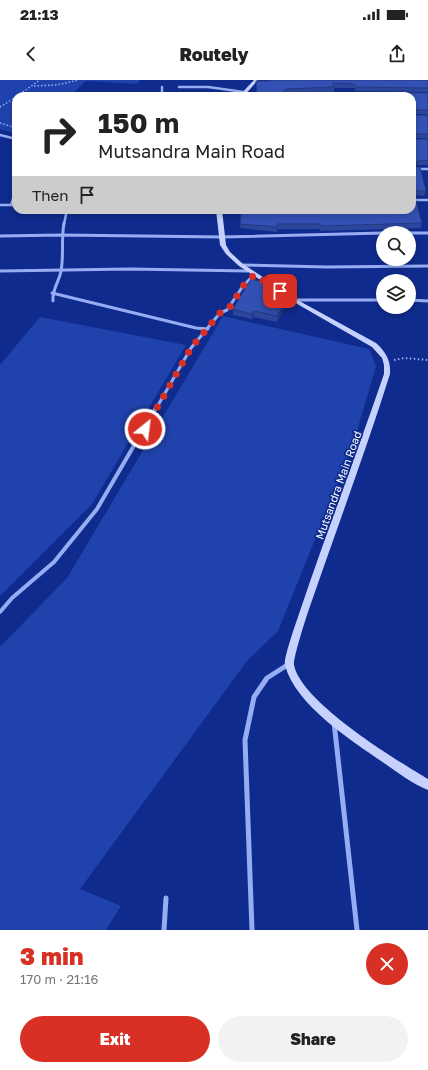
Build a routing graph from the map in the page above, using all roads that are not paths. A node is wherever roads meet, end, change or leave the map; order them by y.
1 (256, 80) edge
2 (162, 87) dead end
3 (179, 87) dead end
4 (162, 92) edge
5 (233, 92) edge
6 (245, 92) edge
7 (0, 134) edge
8 (12, 138) edge
9 (416, 169) edge
10 (428, 169) edge
11 (416, 200) edge
12 (428, 200) edge
13 (12, 202) edge
14 (0, 205) edge
15 (11, 205) joint
16 (66, 214) edge
17 (219, 214) edge
18 (376, 233) edge
19 (416, 233) edge
20 (428, 233) edge
21 (62, 235) junction
22 (0, 236) edge
23 (222, 237) junction
24 (241, 265) junction
25 (428, 266) edge
26 (0, 271) edge
27 (61, 271) junction
28 (251, 273) junction
29 (52, 293) junction
30 (293, 300) junction
31 (376, 300) edge
32 (416, 300) edge
33 (53, 301) dead end
34 (428, 301) edge
35 (208, 328) junction
36 (0, 612) edge
37 (289, 664) junction
38 (334, 722) junction
39 (428, 785) edge
40 (166, 898) dead end
41 (164, 930) edge
42 (252, 930) edge
43 (357, 930) edge

1 - 6 street
2 - 4 street
3 - 5 street
7 - 8 street
9 - 10 street
11 - 12 street
13 - 15 street
14 - 15 street
16 - 21 street
17 - 23 street
18 - 23 street
19 - 20 street
21 - 22 street
21 - 23 street
21 - 27 street
23 - 24 street
24 - 25 street
24 - 28 street
26 - 27 street
27 - 28 street
27 - 29 street
28 - 30 street
28 - 35 street
29 - 33 street
29 - 35 street
30 - 31 street
30 - 37 street, Mutsandra Main Road
32 - 34 street
35 - 36 street
37 - 38 street
37 - 42 street
38 - 39 street
38 - 43 street
40 - 41 street

